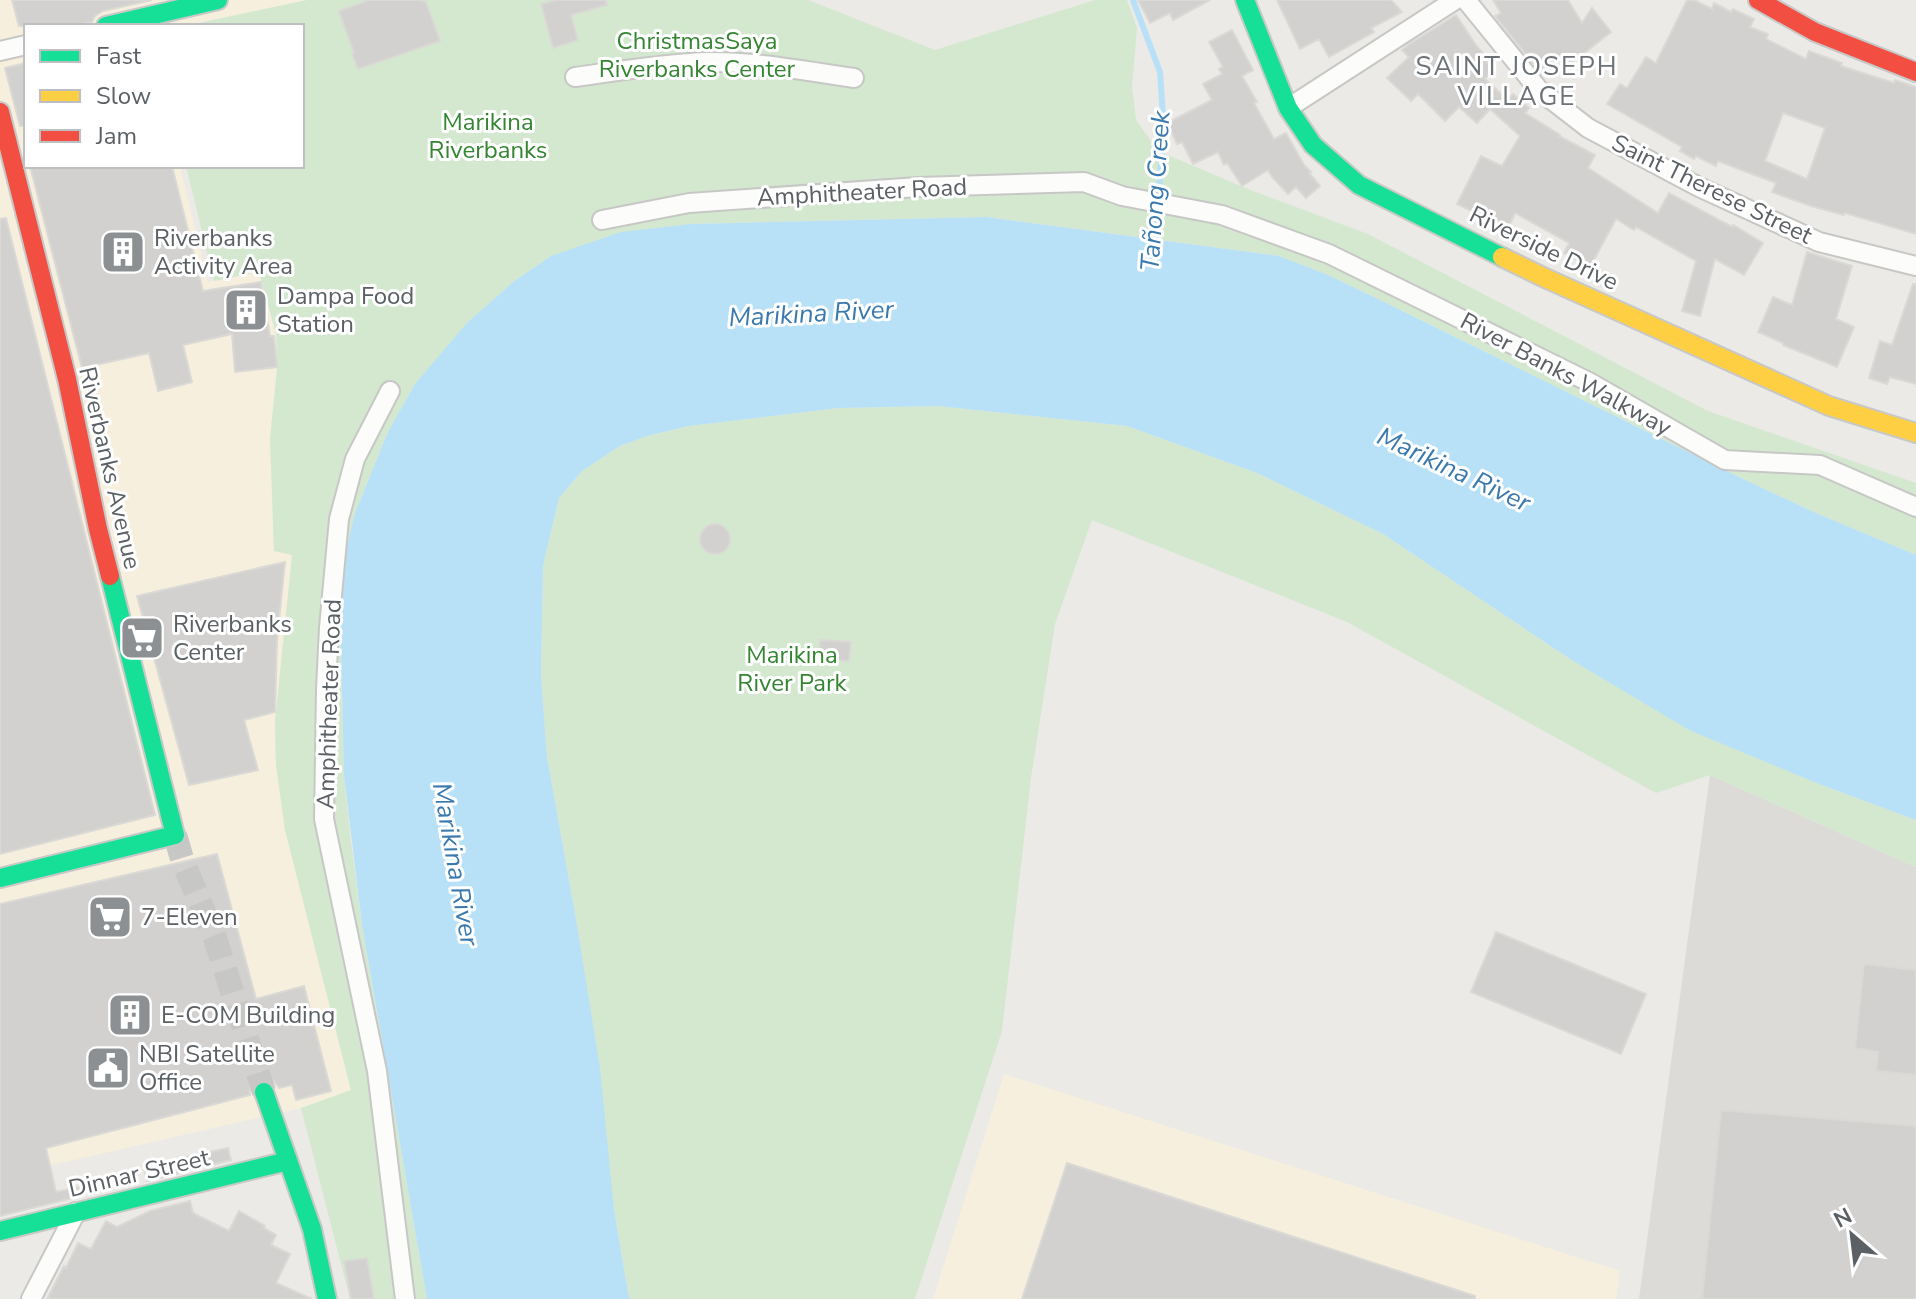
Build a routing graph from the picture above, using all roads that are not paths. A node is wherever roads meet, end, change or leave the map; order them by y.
1 (218, 0) edge
2 (1245, 0) edge
3 (1455, 0) edge
4 (1466, 0) edge
5 (1758, 0) edge
6 (115, 24) edge
7 (24, 45) edge
8 (0, 51) edge
9 (1916, 72) edge
10 (575, 77) dead end
11 (854, 78) dead end
12 (1288, 108) junction
13 (0, 112) edge
14 (1222, 215) joint
15 (602, 220) dead end
16 (1916, 266) edge
17 (390, 391) dead end
18 (1916, 433) edge
19 (1916, 507) edge
20 (0, 878) edge
21 (264, 1092) tunnel mouth
22 (288, 1161) junction
23 (76, 1212) junction
24 (0, 1231) edge
25 (31, 1299) edge
26 (327, 1299) edge
27 (405, 1299) edge

1 - 6 street
2 - 12 street, Riverside Drive
3 - 12 street
4 - 16 street, Saint Therese Street
5 - 9 street
7 - 8 street
10 - 11 street
12 - 18 street, Riverside Drive
13 - 20 street, Riverbanks Avenue
14 - 15 street, Amphitheater Road
14 - 19 street, River Banks Walkway
17 - 27 street, Amphitheater Road
21 - 22 street
22 - 23 street, Dinnar Street
22 - 26 street
23 - 24 street, Dinnar Street
23 - 25 street

